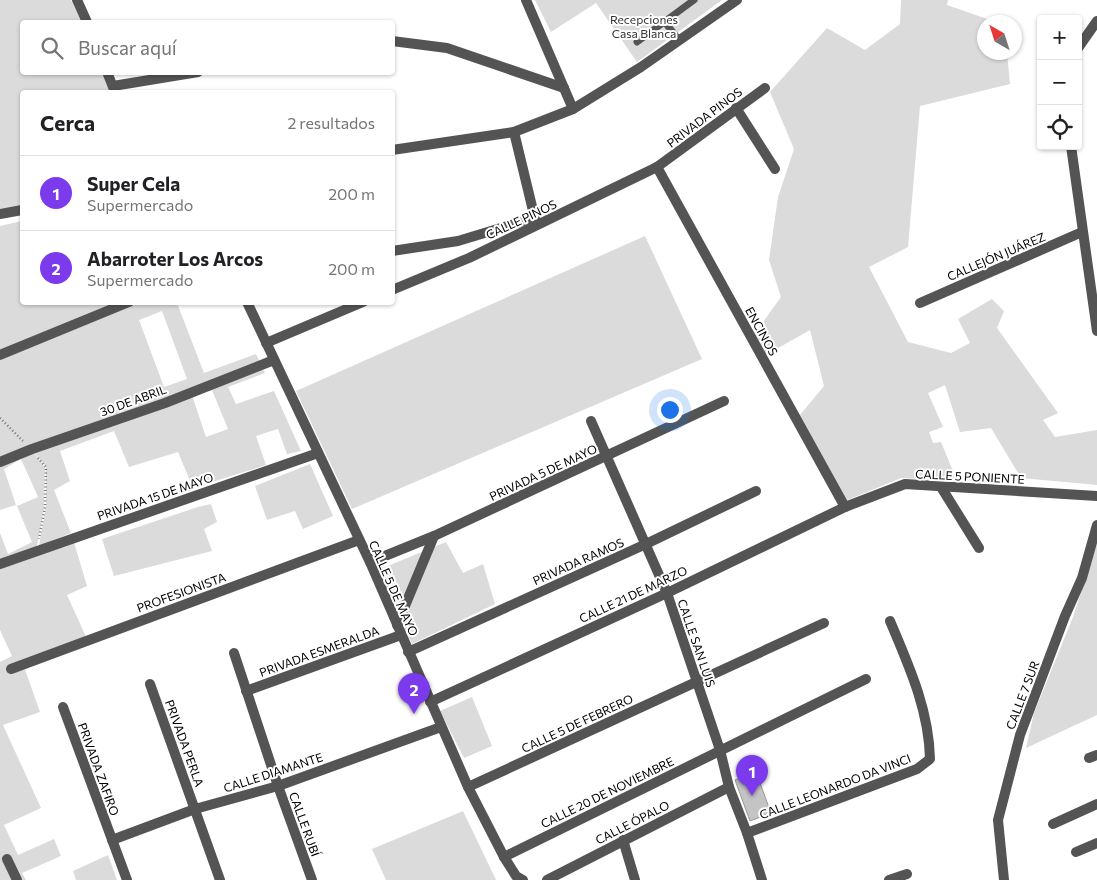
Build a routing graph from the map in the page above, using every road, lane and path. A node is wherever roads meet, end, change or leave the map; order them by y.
1 (77, 0) edge
2 (526, 0) edge
3 (685, 0) edge
4 (694, 0) edge
5 (737, 0) edge
6 (680, 10) junction
7 (86, 20) edge
8 (1097, 21) edge
9 (664, 22) junction
10 (679, 40) junction
11 (395, 41) edge
12 (637, 42) dead end
13 (1082, 42) edge
14 (108, 75) edge
15 (183, 75) edge
16 (564, 88) junction
17 (765, 88) dead end
18 (114, 89) edge
19 (736, 108) junction
20 (573, 109) junction
21 (514, 132) junction
22 (395, 150) edge
23 (1072, 150) edge
24 (658, 167) junction
25 (775, 169) dead end
26 (20, 210) edge
27 (0, 214) edge
28 (536, 222) junction
29 (1082, 232) junction
30 (395, 251) edge
31 (1093, 270) edge
32 (395, 289) edge
33 (920, 303) dead end
34 (122, 305) edge
35 (248, 305) edge
36 (356, 305) edge
37 (1097, 331) edge
38 (266, 344) junction
39 (0, 355) edge
40 (274, 360) junction
41 (724, 401) dead end
42 (0, 418) edge
43 (591, 421) dead end
44 (32, 449) junction
45 (318, 453) junction
46 (606, 457) junction
47 (0, 462) edge
48 (941, 486) junction
49 (756, 491) dead end
50 (1097, 496) edge
51 (845, 507) junction
52 (1097, 525) edge
53 (434, 536) junction
54 (359, 540) junction
55 (646, 544) junction
56 (979, 548) dead end
57 (37, 550) junction
58 (370, 562) junction
59 (0, 564) edge
60 (667, 593) junction
61 (890, 621) dead end
62 (824, 623) dead end
63 (399, 630) junction
64 (408, 652) junction
65 (234, 653) dead end
66 (11, 669) dead end
67 (866, 679) dead end
68 (696, 682) junction
69 (150, 684) dead end
70 (246, 691) junction
71 (430, 702) junction
72 (63, 707) dead end
73 (441, 727) junction
74 (720, 750) junction
75 (278, 786) junction
76 (468, 787) junction
77 (729, 787) junction
78 (1097, 804) edge
79 (195, 809) junction
80 (1053, 824) dead end
81 (747, 833) junction
82 (112, 840) junction
83 (623, 840) junction
84 (1097, 843) edge
85 (1076, 852) dead end
86 (504, 857) junction
87 (7, 858) dead end
88 (907, 874) dead end
89 (17, 880) edge
90 (127, 880) edge
91 (220, 880) edge
92 (312, 880) edge
93 (523, 880) edge
94 (547, 880) edge
95 (635, 880) edge
96 (762, 880) edge
97 (889, 880) edge
98 (1004, 880) edge

1 - 7 street
2 - 16 street
3 - 6 lane
4 - 6 lane
5 - 10 street
6 - 9 lane
8 - 13 street
9 - 10 lane
9 - 12 lane
10 - 20 street
11 - 16 street
14 - 18 street
15 - 18 street
16 - 20 street
17 - 19 street, PRIVADA PINOS
19 - 24 street, PRIVADA PINOS
19 - 25 street
20 - 21 street
21 - 22 street
21 - 28 street
23 - 29 street
24 - 28 street, CALLE PINOS
24 - 51 street, ENCINOS
26 - 27 street
28 - 30 street
28 - 32 street, CALLE PINOS
29 - 31 street
29 - 33 street, CALLEJÓN JUÁREZ
31 - 37 street
34 - 39 street
35 - 38 street, CALLE 5 DE MAYO
36 - 38 street
38 - 40 street, CALLE 5 DE MAYO
40 - 44 street, 30 DE ABRIL
40 - 45 street, CALLE 5 DE MAYO
41 - 46 street, PRIVADA 5 DE MAYO
42 - 44 path
43 - 46 street, CALLE SAN LUIS
44 - 47 street, 30 DE ABRIL
44 - 57 path
45 - 54 street, CALLE 5 DE MAYO
45 - 57 street, PRIVADA 15 DE MAYO
46 - 53 street, PRIVADA 5 DE MAYO
46 - 55 street, CALLE SAN LUIS
48 - 50 street, CALLE 5 PONIENTE
48 - 51 street, CALLE 5 PONIENTE
48 - 56 street
49 - 55 street, PRIVADA RAMOS
51 - 60 street, CALLE 21 DE MARZO
52 - 98 street, CALLE 7 SUR
53 - 58 street, PRIVADA 5 DE MAYO
53 - 63 street
54 - 58 street, CALLE 5 DE MAYO
54 - 66 street, PROFESIONISTA
55 - 60 street, CALLE SAN LUIS
55 - 64 street, PRIVADA RAMOS
57 - 59 street, PRIVADA 15 DE MAYO
58 - 63 street, CALLE 5 DE MAYO
60 - 68 street, CALLE SAN LUIS
60 - 71 street, CALLE 21 DE MARZO
61 - 81 street, CALLE LEONARDO DA VINCI
62 - 68 street, CALLE 5 DE FEBRERO
63 - 64 street, CALLE 5 DE MAYO
63 - 70 street, PRIVADA ESMERALDA
64 - 71 street, CALLE 5 DE MAYO
65 - 70 street, CALLE RUBÍ
67 - 74 street, CALLE 20 DE NOVIEMBRE
68 - 74 street, CALLE SAN LUIS
68 - 76 street, CALLE 5 DE FEBRERO
69 - 79 street, PRIVADA PERLA
70 - 75 street, CALLE RUBÍ
71 - 73 street, CALLE 5 DE MAYO
72 - 82 street, PRIVADA ZAFIRO
73 - 75 street, CALLE DIAMANTE
73 - 76 street, CALLE 5 DE MAYO
74 - 77 street, CALLE SAN LUIS
74 - 86 street, CALLE 20 DE NOVIEMBRE
75 - 79 street, CALLE DIAMANTE
75 - 92 street, CALLE RUBÍ
76 - 86 street, CALLE 5 DE MAYO
77 - 81 street, CALLE SAN LUIS
77 - 83 street, CALLE ÓPALO
78 - 80 street
79 - 82 street, CALLE DIAMANTE
79 - 91 street, PRIVADA PERLA
81 - 96 street, CALLE SAN LUIS
82 - 90 street, PRIVADA ZAFIRO
83 - 94 street, CALLE ÓPALO
83 - 95 street
84 - 85 street
86 - 93 street, CALLE 5 DE MAYO
87 - 89 street
88 - 97 street

